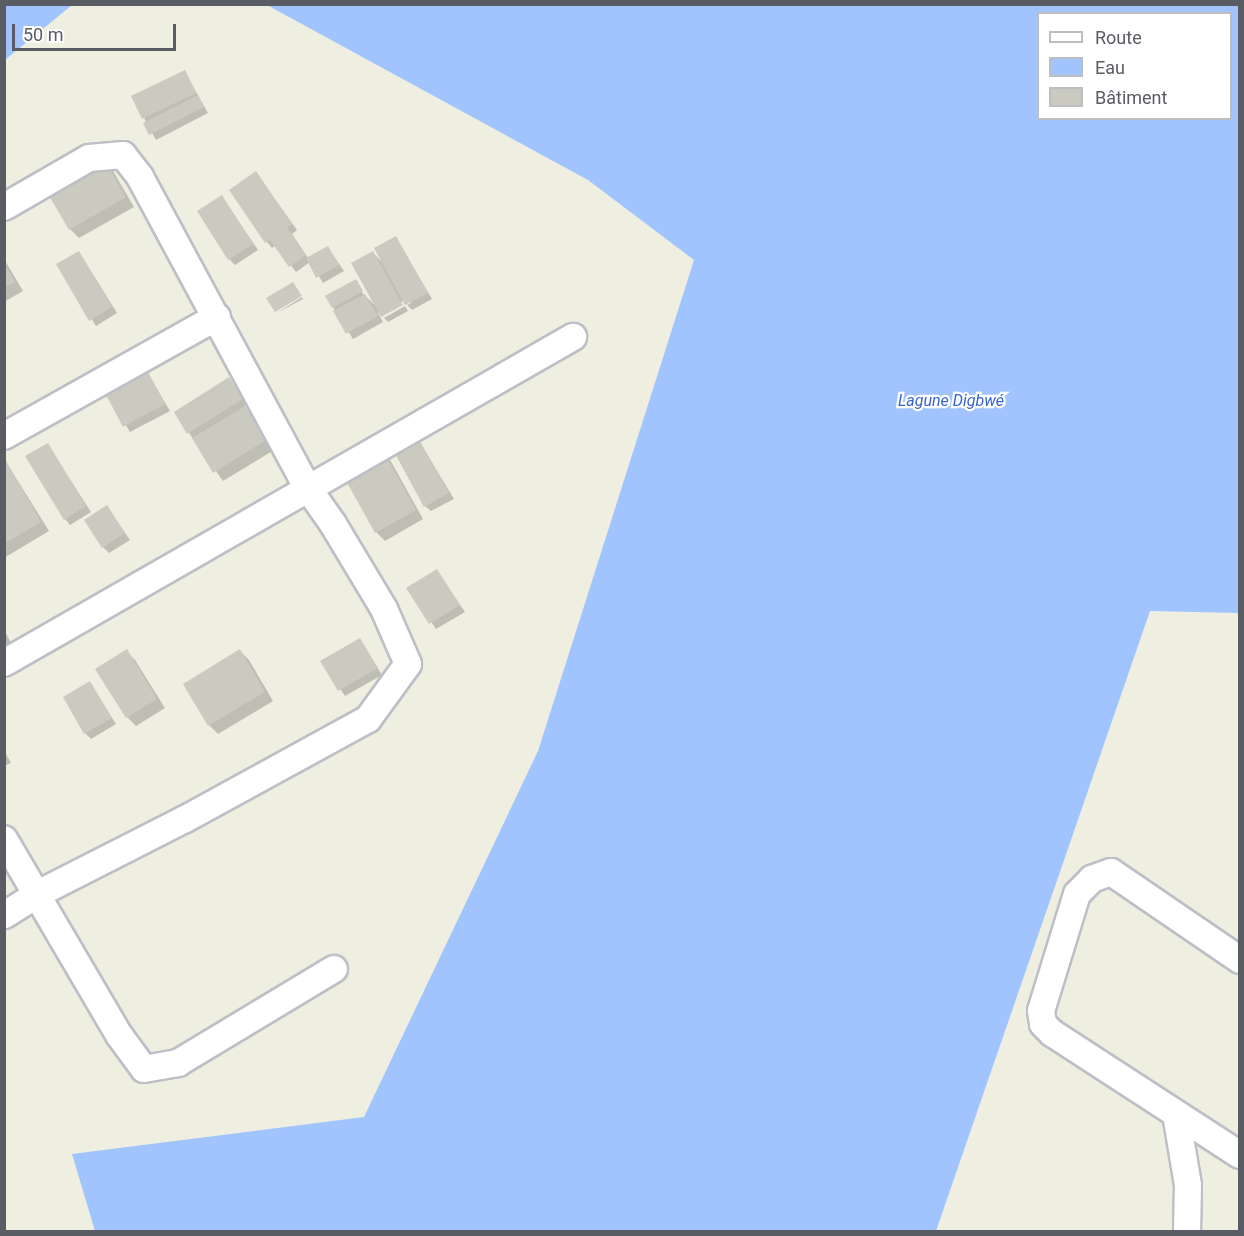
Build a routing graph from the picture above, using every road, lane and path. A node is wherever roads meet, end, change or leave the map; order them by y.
1 (4, 207) edge
2 (217, 317) junction
3 (573, 337) dead end
4 (4, 436) edge
5 (307, 487) junction
6 (4, 663) edge
7 (4, 839) edge
8 (38, 894) junction
9 (4, 915) edge
10 (1239, 960) edge
11 (333, 969) dead end
12 (1176, 1114) junction
13 (1239, 1155) edge
14 (1187, 1232) edge

1 - 2 street
2 - 4 street
2 - 5 street
3 - 5 street
5 - 6 street
5 - 8 street
7 - 8 street
8 - 9 street
8 - 11 street
10 - 12 street
12 - 13 street
12 - 14 street

